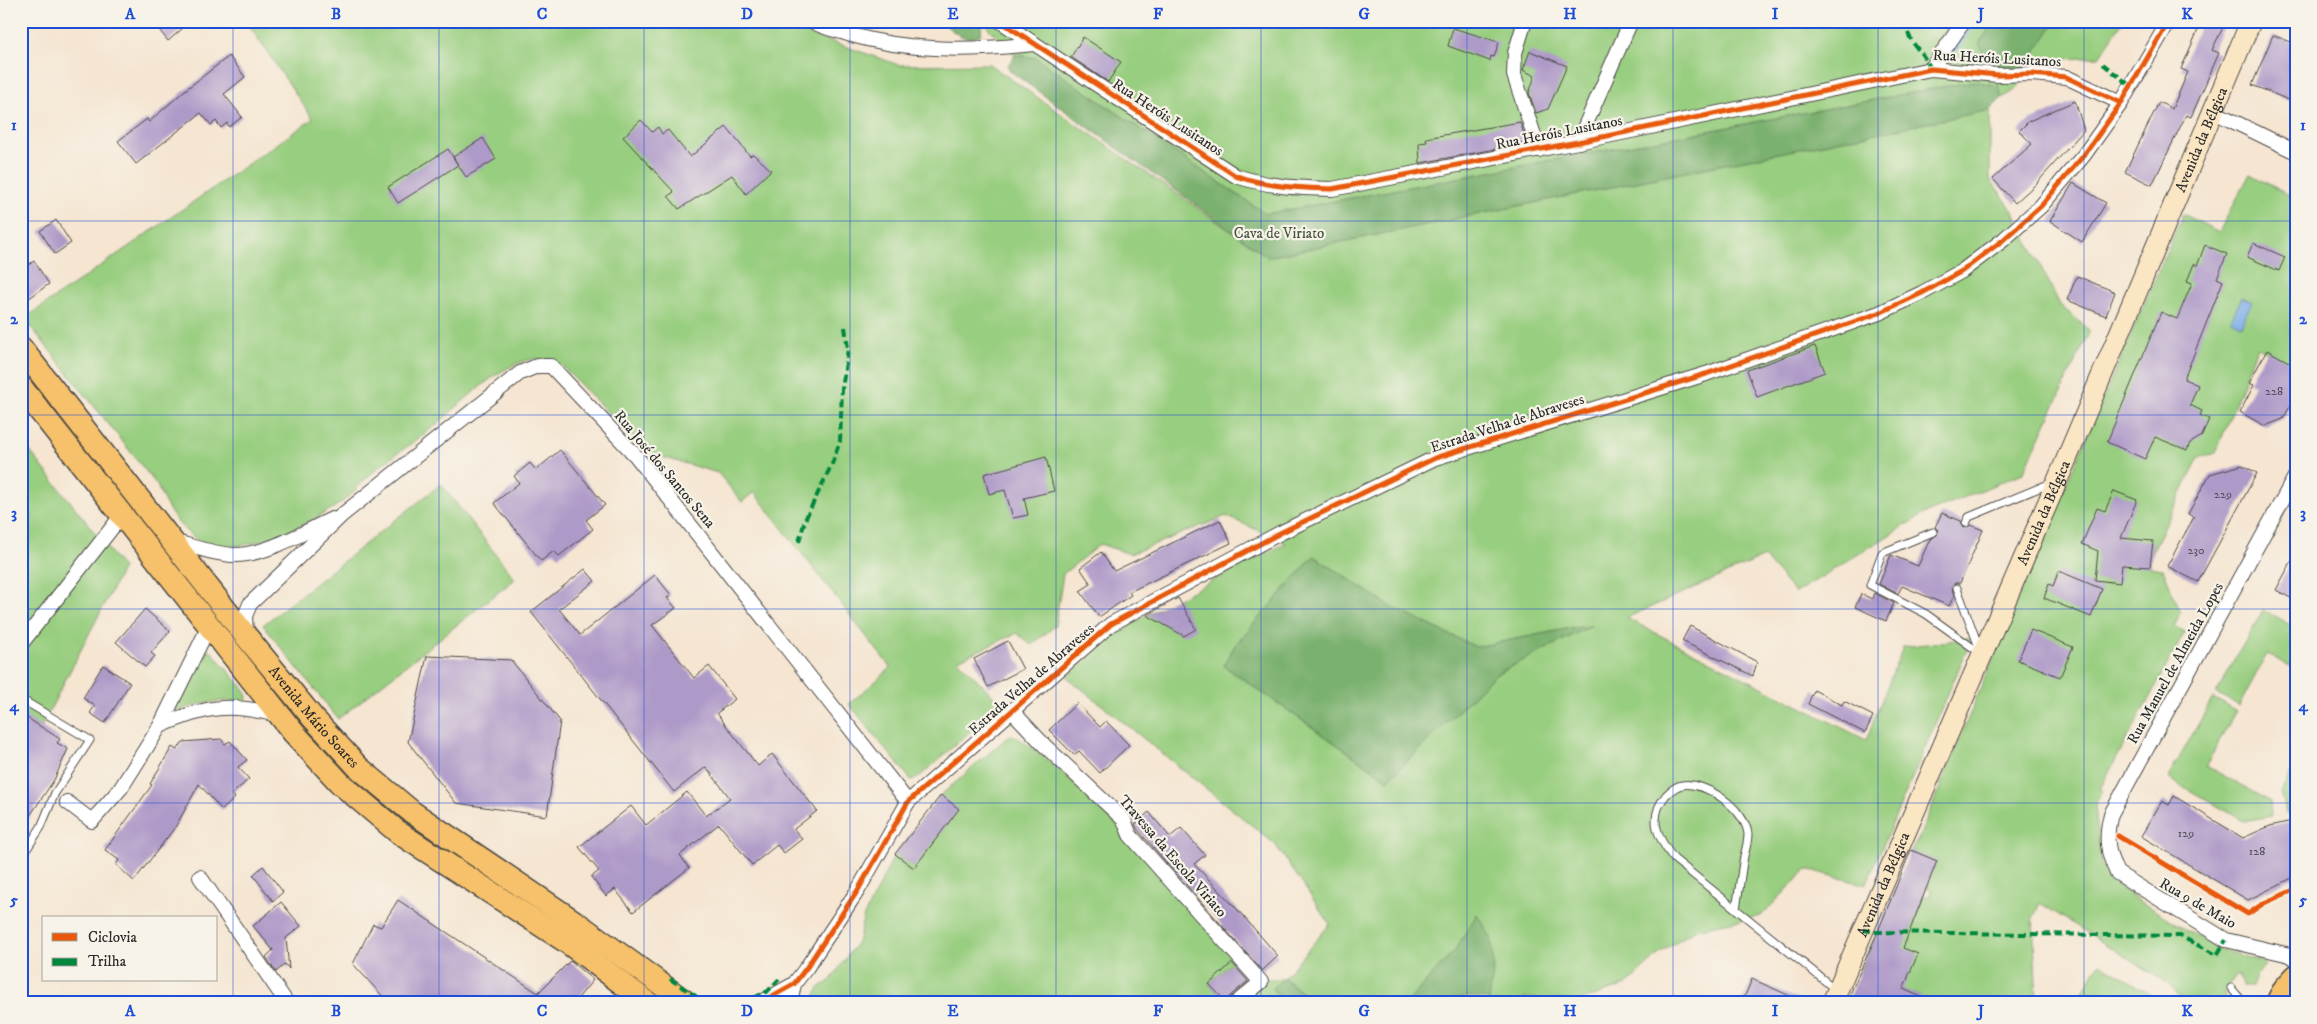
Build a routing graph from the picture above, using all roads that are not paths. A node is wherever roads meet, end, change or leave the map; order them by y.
1 (812, 21) edge
2 (1525, 21) edge
3 (1631, 21) edge
4 (1964, 21) edge
5 (2169, 21) edge
6 (2251, 21) edge
7 (1005, 23) edge
8 (1033, 44) junction
9 (1930, 69) junction
10 (2121, 103) junction
11 (2214, 112) junction
12 (1578, 142) junction
13 (1539, 150) junction
14 (2296, 152) edge
15 (21, 348) edge
16 (21, 387) edge
17 (2296, 475) edge
18 (2056, 481) junction
19 (2292, 490) edge
20 (122, 515) junction
21 (342, 515) junction
22 (1965, 520) dead end
23 (1933, 532) dead end
24 (172, 541) junction
25 (1958, 588) dead end
26 (209, 626) junction
27 (246, 636) junction
28 (21, 644) edge
29 (1981, 653) junction
30 (21, 699) edge
31 (1013, 712) junction
32 (280, 716) junction
33 (160, 726) junction
34 (55, 793) junction
35 (67, 802) joint
36 (908, 802) junction
37 (21, 858) edge
38 (2116, 872) joint
39 (200, 878) dead end
40 (1736, 909) junction
41 (2296, 959) edge
42 (2296, 976) edge
43 (794, 984) junction
44 (2231, 988) dead end
45 (1834, 997) edge
46 (287, 1003) edge
47 (648, 1003) edge
48 (687, 1003) edge
49 (760, 1003) edge
50 (790, 1003) edge
51 (1236, 1003) edge
52 (2244, 1003) edge
53 (2277, 1003) edge

1 - 8 street
2 - 13 street
3 - 12 street
4 - 9 street
5 - 10 street, Estrada Velha de Abraveses
6 - 11 main road, Avenida da Bélgica
7 - 8 street, Rua Heróis Lusitanos
8 - 13 street, Rua Heróis Lusitanos
9 - 10 street, Rua Heróis Lusitanos
9 - 12 street, Rua Heróis Lusitanos
10 - 31 street, Estrada Velha de Abraveses
11 - 14 street
11 - 18 main road, Avenida da Bélgica
12 - 13 street, Rua Heróis Lusitanos
15 - 24 main road, Avenida Mário Soares
16 - 20 main road, Avenida Mário Soares
17 - 19 street, Rua Manuel de Almeida Lopes
18 - 22 lane
18 - 29 main road, Avenida da Bélgica
19 - 38 street, Rua Manuel de Almeida Lopes
20 - 26 main road, Avenida Mário Soares
20 - 28 street
21 - 24 street, Rua José dos Santos Sena
21 - 27 street, Rua José dos Santos Sena
21 - 36 street, Rua José dos Santos Sena
23 - 29 lane
24 - 27 main road, Avenida Mário Soares
25 - 29 lane
26 - 32 main road, Avenida Mário Soares
26 - 33 street
27 - 48 main road, Avenida Mário Soares
29 - 45 main road, Avenida da Bélgica
30 - 34 lane
31 - 36 street, Estrada Velha de Abraveses
31 - 51 street, Travessa da Escola Viriato
32 - 33 street
32 - 47 main road, Avenida Mário Soares
33 - 35 street
34 - 35 lane
34 - 37 lane
36 - 43 street, Estrada Velha de Abraveses
38 - 41 street, Rua 9 de Maio
39 - 46 street
40 - 40 lane
40 - 45 lane
42 - 53 main road
43 - 49 street
43 - 50 street
44 - 52 lane

